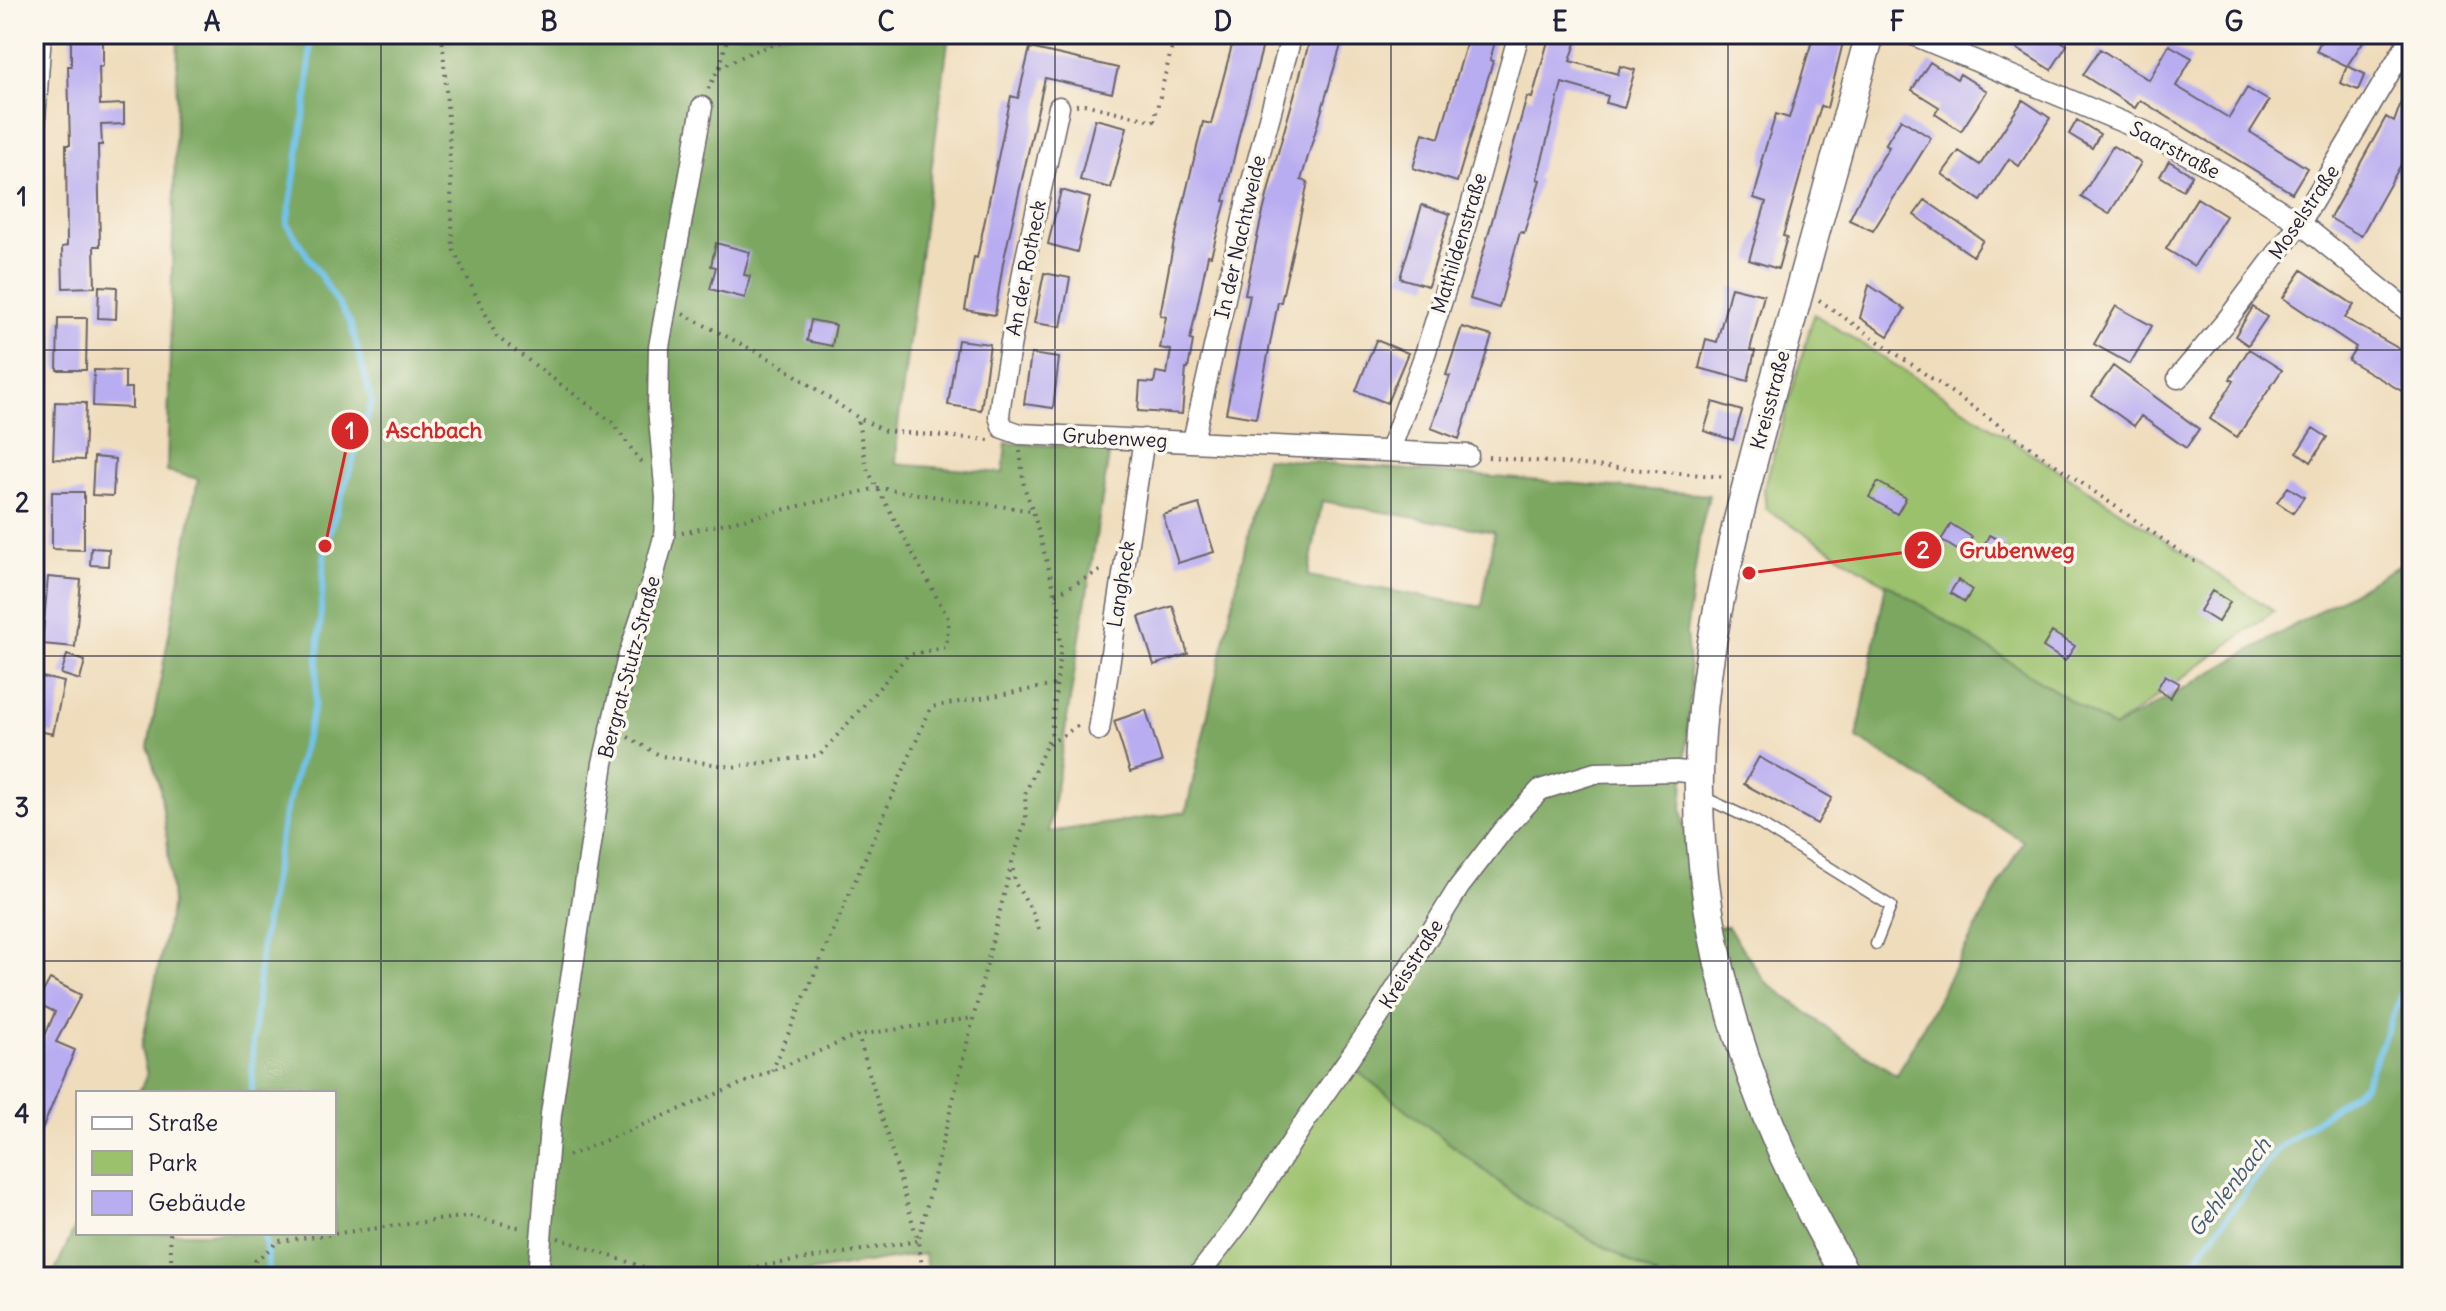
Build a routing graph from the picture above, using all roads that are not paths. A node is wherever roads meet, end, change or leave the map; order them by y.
1 (41, 34) edge
2 (1292, 34) edge
3 (1519, 34) edge
4 (1870, 34) edge
5 (1911, 34) edge
6 (2412, 35) edge
7 (35, 101) edge
8 (702, 107) road end
9 (1059, 107) road end
10 (34, 134) edge
11 (2300, 223) junction
12 (2412, 314) edge
13 (2178, 378) dead end
14 (1012, 431) joint
15 (1144, 439) junction
16 (1193, 441) junction
17 (1390, 450) junction
18 (1468, 455) road end
19 (1100, 721) road end
20 (1700, 784) junction
21 (1876, 944) dead end
22 (538, 1277) edge
23 (1197, 1277) edge
24 (1847, 1277) edge

1 - 7 street
2 - 16 street, In der Nachtweide
3 - 17 street, Mathildenstraße
4 - 20 street, Kreisstraße
5 - 11 street, Saarstraße
6 - 11 street, Moselstraße
7 - 10 street
8 - 22 street, Bergrat-Stutz-Straße
9 - 14 street, An der Rotheck
11 - 12 street, Saarstraße
11 - 13 street, Moselstraße
14 - 15 street, Grubenweg
15 - 16 street, Grubenweg
15 - 19 street, Langheck
16 - 17 street, Grubenweg
17 - 18 street, Grubenweg
20 - 21 lane
20 - 23 street, Kreisstraße
20 - 24 street, Kreisstraße

